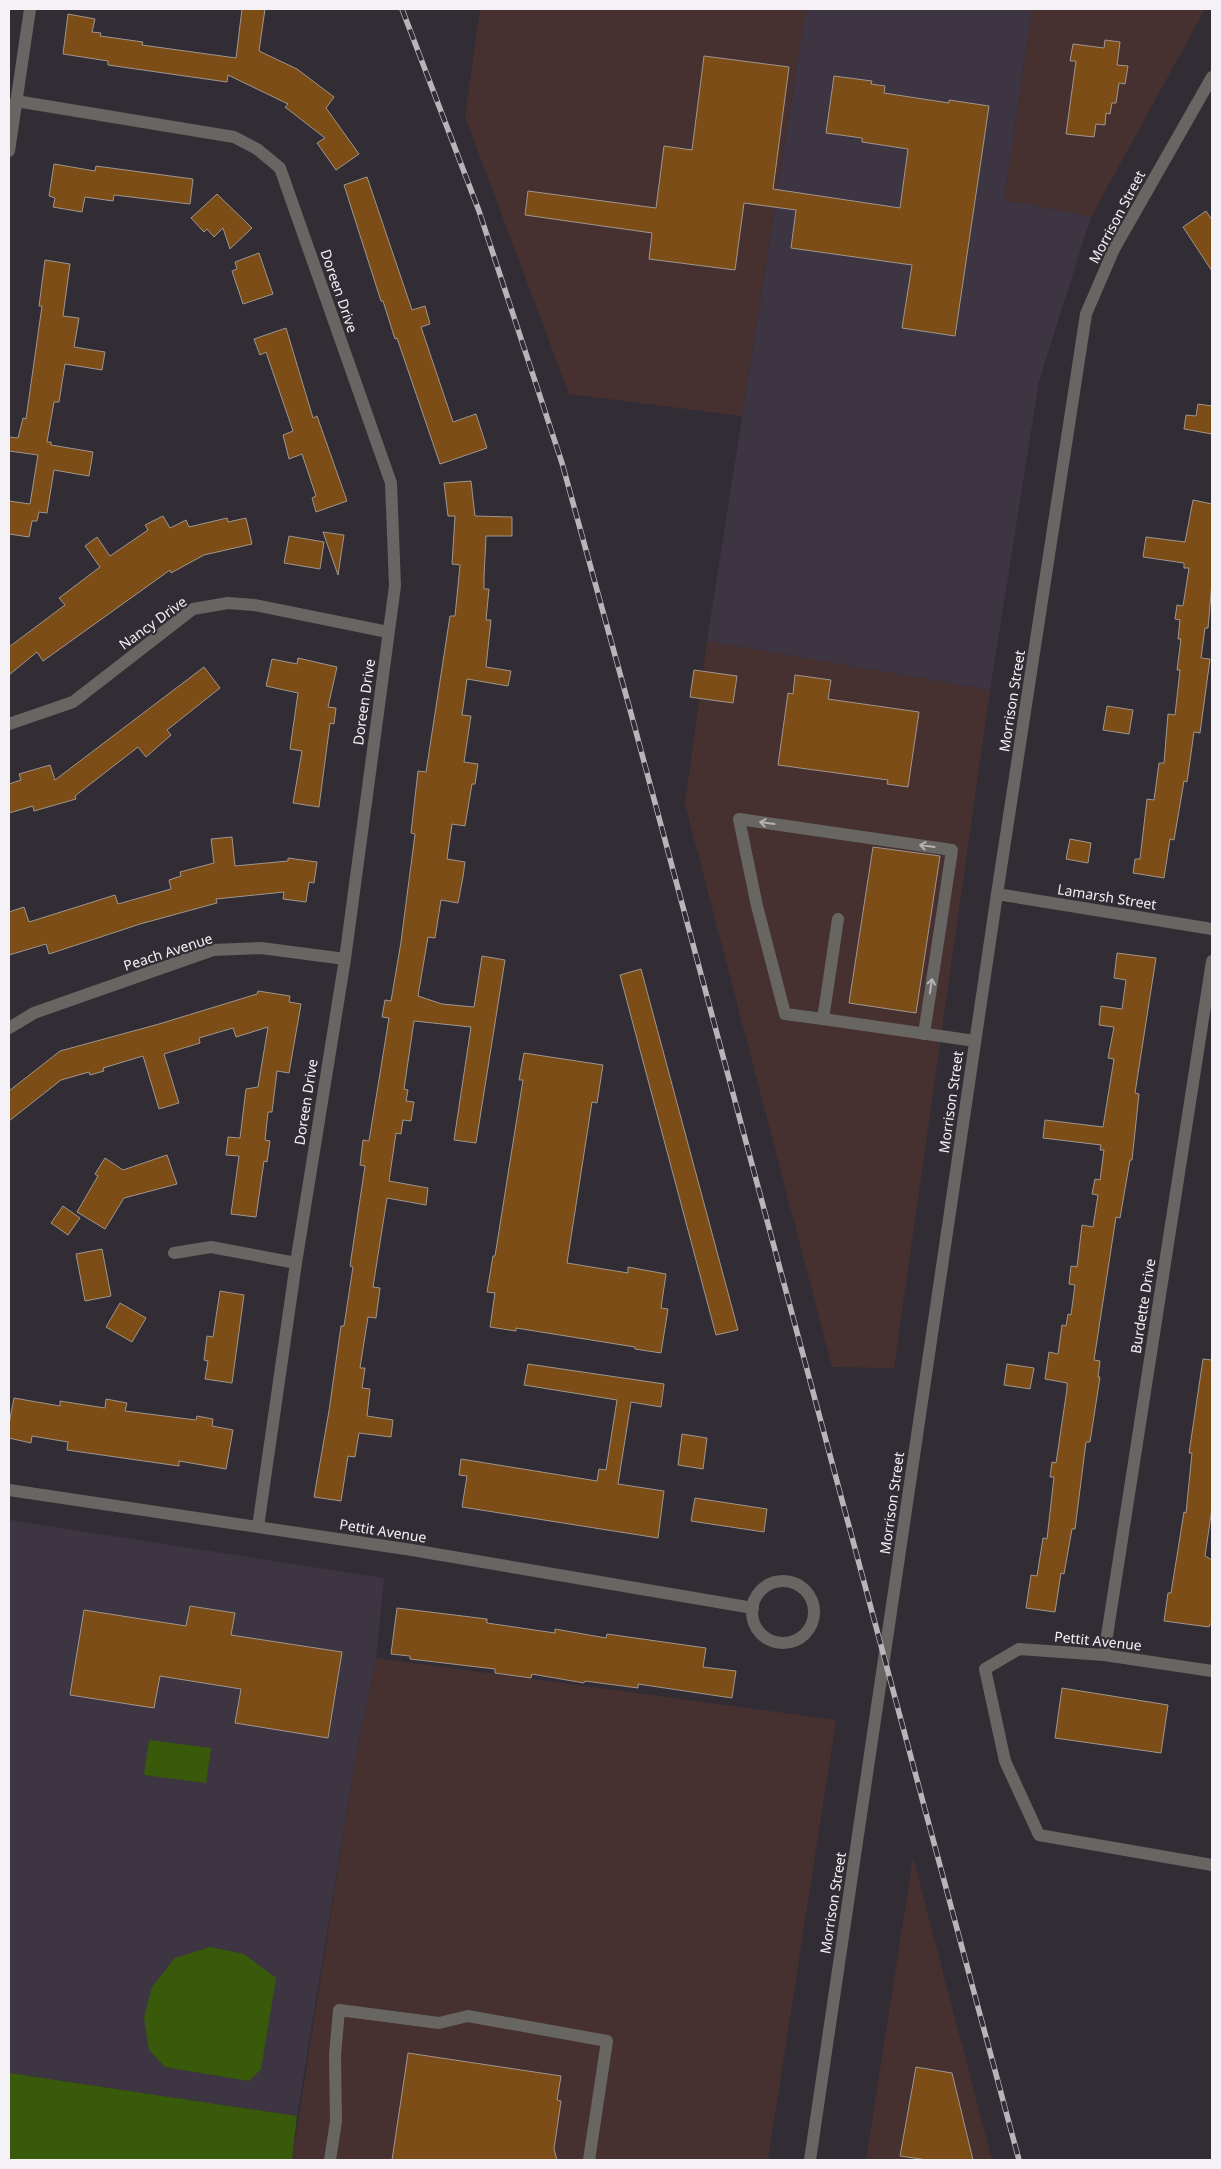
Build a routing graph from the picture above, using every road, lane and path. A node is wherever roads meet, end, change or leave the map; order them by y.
1 (30, 9) edge
2 (1212, 77) edge
3 (16, 101) junction
4 (9, 151) edge
5 (388, 632) junction
6 (9, 724) edge
7 (997, 894) junction
8 (838, 919) dead end
9 (1212, 928) edge
10 (344, 959) junction
11 (1212, 961) edge
12 (823, 1019) junction
13 (9, 1028) edge
14 (924, 1034) junction
15 (976, 1041) junction
16 (174, 1253) dead end
17 (296, 1263) junction
18 (9, 1490) edge
19 (258, 1527) junction
20 (752, 1608) junction
21 (1104, 1655) junction
22 (1212, 1671) edge
23 (1212, 1865) edge
24 (330, 2160) edge
25 (589, 2160) edge
26 (810, 2160) edge

1 - 3 street
2 - 7 street, Morrison Street
3 - 4 street
3 - 5 street, Doreen Drive
5 - 6 street, Nancy Drive
5 - 10 street, Doreen Drive
7 - 9 street, Lamarsh Street
7 - 15 street, Morrison Street
8 - 12 street
10 - 13 street, Peach Avenue
10 - 17 street, Doreen Drive
11 - 21 street, Burdette Drive
12 - 14 street
14 -> 12 street
14 - 15 street
15 - 26 street, Morrison Street
16 - 17 street
17 - 19 street, Doreen Drive
18 - 19 street, Pettit Avenue
19 - 20 street, Pettit Avenue
20 - 20 street
21 - 22 street, Pettit Avenue
21 - 23 street, Pettit Avenue
24 - 25 street

